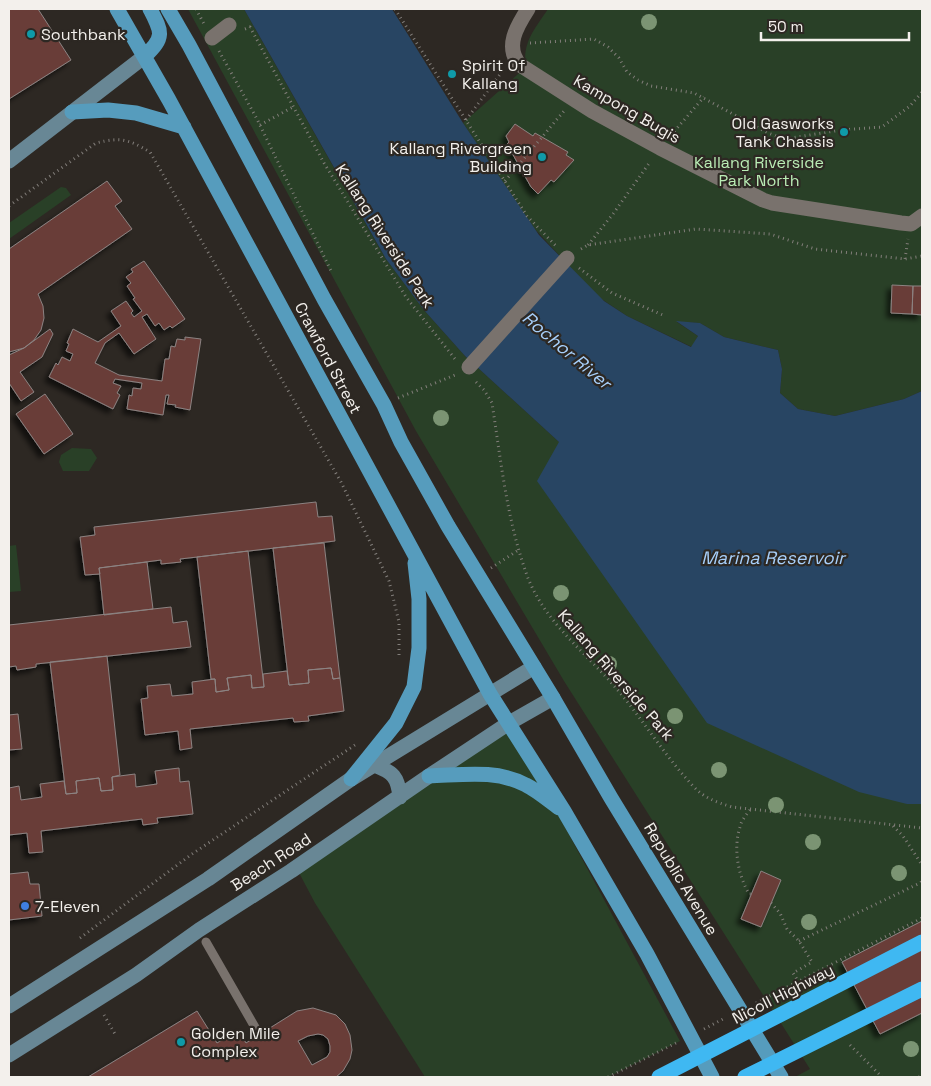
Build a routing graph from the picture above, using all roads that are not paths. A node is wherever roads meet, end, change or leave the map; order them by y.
1 (117, 9) edge
2 (150, 9) edge
3 (168, 9) edge
4 (528, 9) edge
5 (229, 25) road end
6 (212, 38) road end
7 (145, 56) junction
8 (72, 112) junction
9 (184, 127) junction
10 (9, 161) edge
11 (922, 216) edge
12 (567, 258) road end
13 (467, 369) road end
14 (414, 554) junction
15 (534, 667) junction
16 (490, 694) junction
17 (553, 698) junction
18 (509, 723) junction
19 (374, 765) junction
20 (429, 776) junction
21 (351, 780) junction
22 (400, 797) junction
23 (564, 811) junction
24 (206, 942) dead end
25 (922, 942) edge
26 (922, 989) edge
27 (9, 1006) edge
28 (256, 1029) dead end
29 (9, 1055) edge
30 (659, 1077) edge
31 (712, 1077) edge
32 (745, 1077) edge
33 (781, 1077) edge

1 - 7 main road, Crawford Street
2 - 7 main road
3 - 15 main road, Crawford Street
4 - 11 street, Kampong Bugis
5 - 6 street
7 - 8 main road
7 - 9 main road, Crawford Street
8 - 9 main road
8 - 10 main road
9 - 14 main road, Crawford Street
12 - 13 street
14 - 16 main road, Crawford Street
14 - 21 main road
15 - 16 main road, Beach Road
15 - 17 main road, Crawford Street
16 - 18 main road, Crawford Street
16 - 19 main road, Beach Road
17 - 18 main road, Beach Road
17 - 33 main road, Republic Avenue
18 - 20 main road, Beach Road
18 - 23 main road
19 - 21 main road, Beach Road
19 - 22 main road
20 - 22 main road, Beach Road
20 - 23 main road
21 - 27 main road, Beach Road
22 - 29 main road, Beach Road
23 - 31 main road
24 - 28 lane
25 - 30 highway, Nicoll Highway
26 - 32 highway

